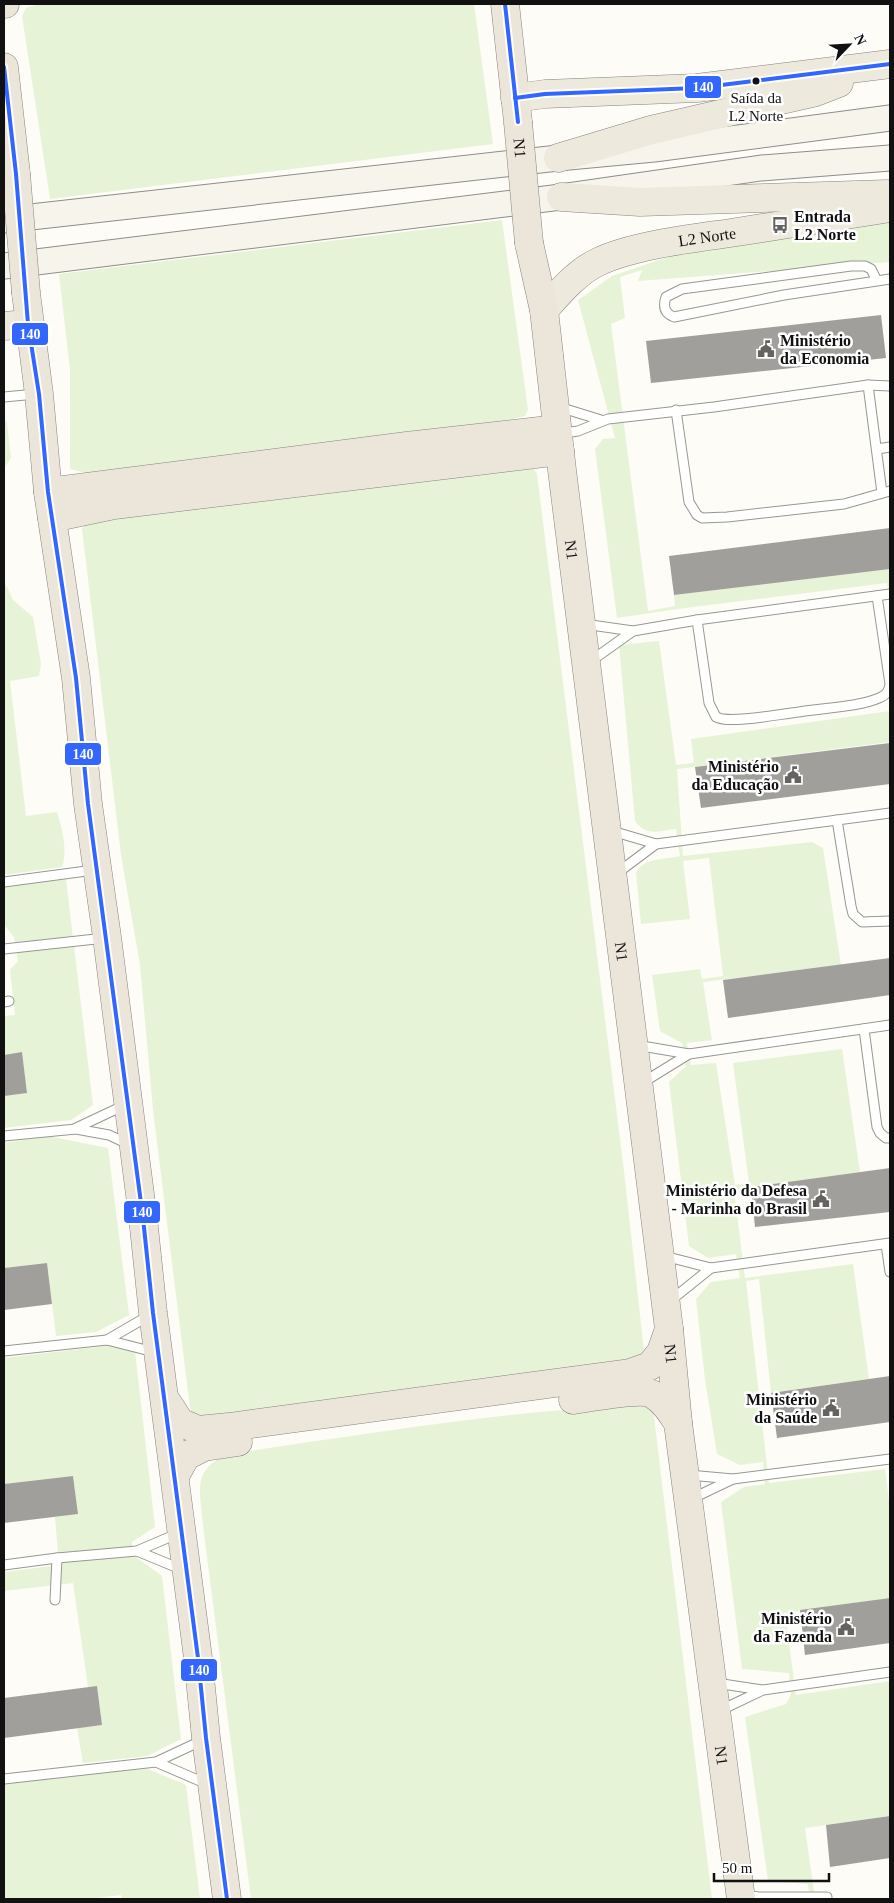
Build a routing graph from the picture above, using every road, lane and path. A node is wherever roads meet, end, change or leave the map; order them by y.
1 (505, 4) edge
2 (881, 65) edge
3 (4, 73) edge
4 (517, 110) junction
5 (890, 118) edge
6 (558, 158) junction
7 (890, 158) edge
8 (890, 194) edge
9 (562, 197) junction
10 (890, 208) edge
11 (4, 220) edge
12 (4, 266) edge
13 (890, 278) edge
14 (877, 281) junction
15 (544, 310) junction
16 (16, 325) edge
17 (868, 385) junction
18 (890, 386) edge
19 (38, 394) junction
20 (4, 397) edge
21 (676, 410) junction
22 (602, 420) junction
23 (557, 428) junction
24 (890, 447) edge
25 (877, 449) junction
26 (886, 492) edge
27 (50, 505) junction
28 (890, 594) edge
29 (877, 596) junction
30 (698, 620) junction
31 (581, 624) junction
32 (634, 631) junction
33 (586, 664) junction
34 (890, 813) edge
35 (837, 820) junction
36 (606, 830) junction
37 (656, 844) junction
38 (97, 870) junction
39 (612, 877) junction
40 (4, 882) edge
41 (890, 921) edge
42 (107, 938) junction
43 (4, 949) edge
44 (890, 1025) edge
45 (864, 1029) junction
46 (633, 1044) junction
47 (689, 1054) junction
48 (638, 1085) junction
49 (128, 1104) junction
50 (76, 1129) junction
51 (4, 1136) edge
52 (890, 1138) edge
53 (134, 1147) junction
54 (888, 1244) edge
55 (658, 1255) junction
56 (711, 1268) junction
57 (890, 1272) edge
58 (153, 1313) junction
59 (667, 1317) junction
60 (107, 1340) junction
61 (4, 1351) edge
62 (158, 1353) junction
63 (165, 1399) junction
64 (678, 1422) junction
65 (890, 1459) edge
66 (175, 1476) junction
67 (733, 1479) junction
68 (687, 1488) junction
69 (182, 1531) junction
70 (137, 1551) junction
71 (57, 1558) junction
72 (4, 1565) edge
73 (187, 1572) junction
74 (55, 1600) dead end
75 (890, 1672) edge
76 (712, 1683) junction
77 (763, 1690) junction
78 (716, 1712) junction
79 (206, 1738) junction
80 (156, 1762) junction
81 (4, 1779) edge
82 (212, 1787) junction
83 (741, 1897) edge
84 (227, 1899) edge
85 (820, 1899) edge

1 - 4 highway, N1
2 - 4 main road
2 - 6 main road
3 - 16 highway, bridge
4 - 15 highway, N1, bridge
5 - 6 main road
6 - 11 main road
7 - 9 main road
8 - 9 main road
9 - 12 main road
10 - 15 main road, L2 Norte
13 - 14 lane
14 - 14 lane
15 - 23 highway, N1
16 - 19 highway
17 - 18 lane
17 - 21 lane
17 - 25 lane
19 - 20 lane
19 - 27 highway
21 - 22 lane
21 - 26 lane
22 - 23 lane
22 - 23 lane
23 - 27 highway
23 - 31 highway, N1
24 - 25 lane
25 - 26 lane
27 - 38 highway
28 - 29 lane
29 - 30 lane
29 - 30 lane
30 - 32 lane
31 - 32 lane
31 - 33 highway, N1
32 - 33 lane
33 - 36 highway, N1
34 - 35 lane
35 - 37 lane
35 - 41 lane
36 - 37 lane
36 - 39 highway, N1
37 - 39 lane
38 - 40 lane
38 - 42 highway
39 - 46 highway, N1
42 - 43 lane
42 - 49 highway
44 - 45 lane
45 - 47 lane
45 - 52 lane
46 - 47 lane
46 - 48 highway, N1
47 - 48 lane
48 - 55 highway, N1
49 - 50 lane
49 - 53 highway
50 - 51 lane
50 - 53 lane
53 - 58 highway
54 - 56 lane
54 - 57 lane
55 - 56 lane
55 - 59 highway, N1
56 - 59 lane
58 - 60 lane
58 - 62 highway
59 - 63 highway
59 - 64 highway, N1
60 - 61 lane
60 - 62 lane
62 - 63 highway
63 - 66 highway
64 - 66 highway
64 - 68 highway, N1
65 - 67 lane
66 - 69 highway
67 - 68 lane
67 - 68 lane
68 - 76 highway, N1
69 - 70 lane
69 - 73 highway
70 - 71 lane
70 - 73 lane
71 - 72 lane
71 - 74 lane
73 - 79 highway
75 - 77 lane
76 - 77 lane
76 - 78 highway, N1
77 - 78 lane
78 - 83 highway, N1
79 - 80 lane
79 - 82 highway
80 - 81 lane
80 - 82 lane
82 - 84 highway
83 - 85 lane

